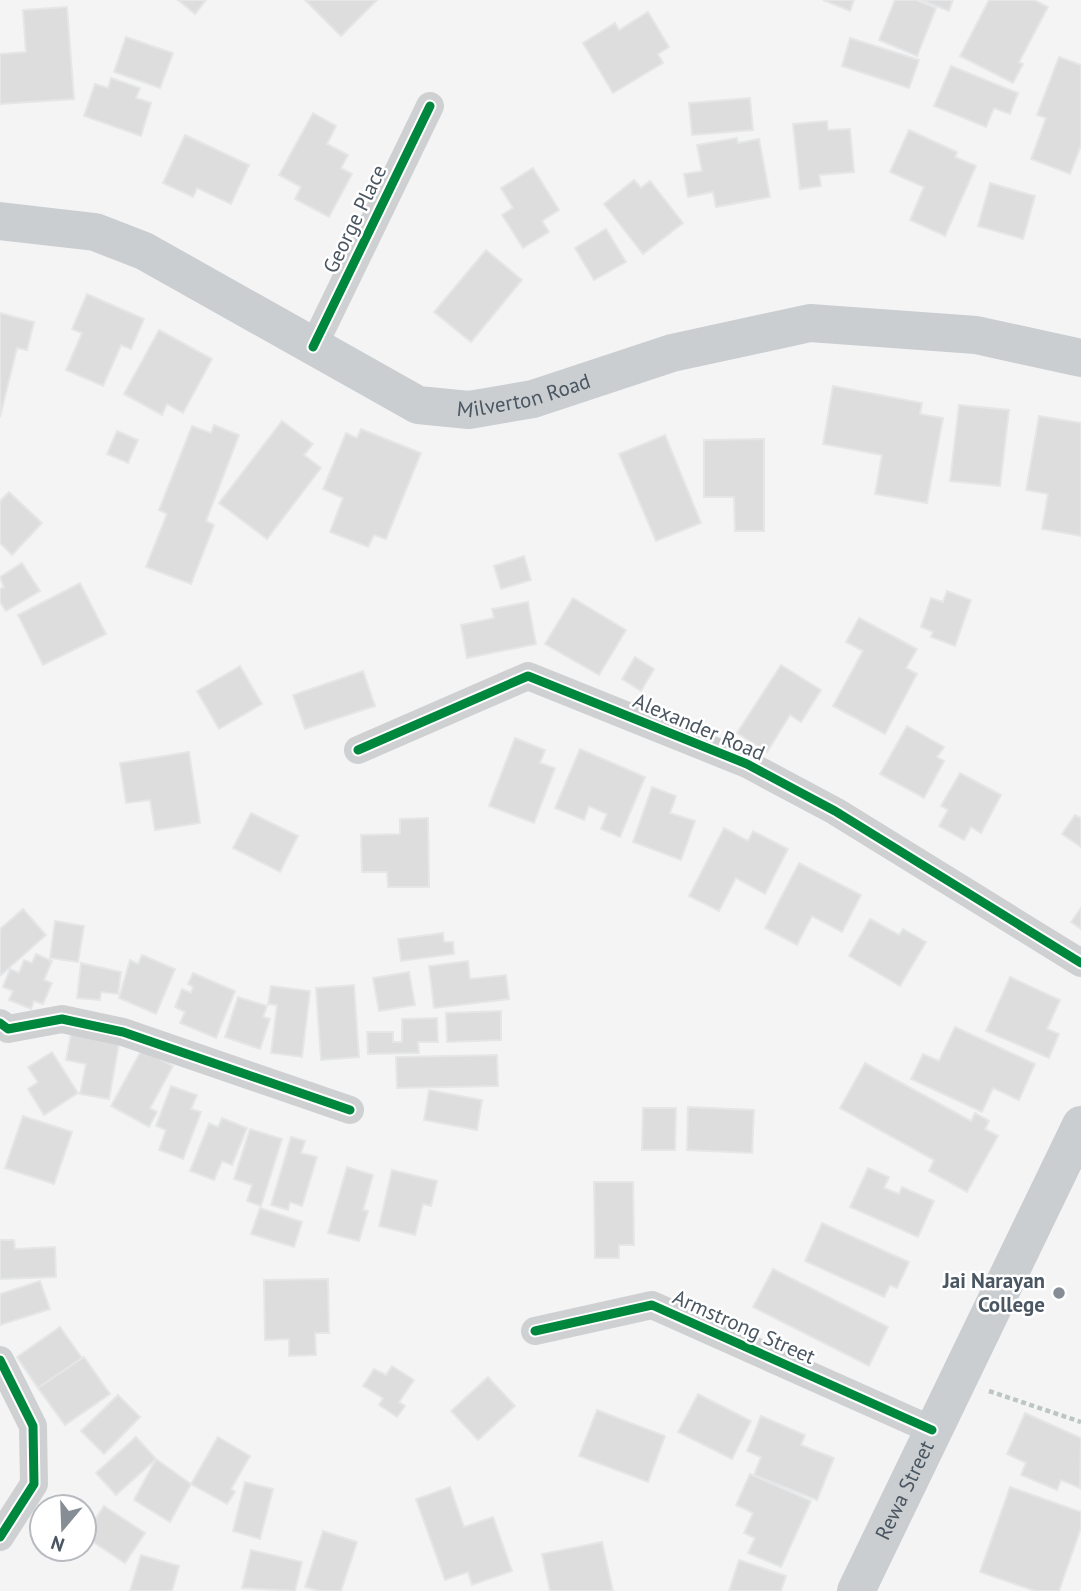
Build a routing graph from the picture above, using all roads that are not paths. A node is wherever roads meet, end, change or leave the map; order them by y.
1 (430, 106) dead end
2 (0, 221) edge
3 (313, 347) junction
4 (1081, 358) edge
5 (358, 750) dead end
6 (1081, 963) edge
7 (3, 1034) edge
8 (350, 1110) dead end
9 (1081, 1125) edge
10 (535, 1331) dead end
11 (0, 1360) edge
12 (932, 1430) junction
13 (0, 1537) edge
14 (856, 1591) edge

1 - 3 street, George Place
2 - 3 main road, Milverton Road
3 - 4 main road, Milverton Road
5 - 6 street, Alexander Road
7 - 8 street
9 - 12 main road, Rewa Street
10 - 12 street, Armstrong Street
11 - 13 street
12 - 14 main road, Rewa Street

